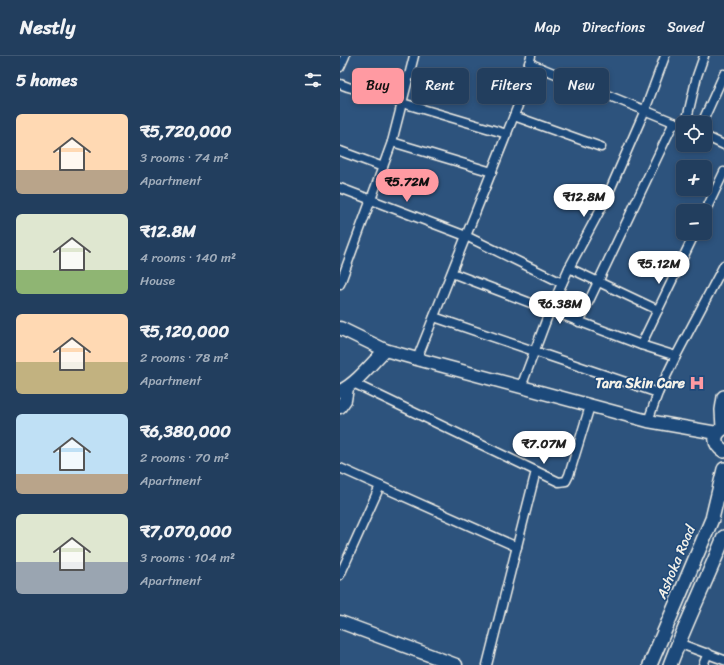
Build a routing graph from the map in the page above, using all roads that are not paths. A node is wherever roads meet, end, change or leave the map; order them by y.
1 (345, 56) edge
2 (414, 56) edge
3 (665, 56) edge
4 (704, 56) edge
5 (530, 59) edge
6 (340, 67) edge
7 (724, 74) edge
8 (340, 84) edge
9 (352, 88) edge
10 (404, 92) edge
11 (401, 104) edge
12 (404, 104) edge
13 (645, 110) junction
14 (514, 116) junction
15 (688, 116) edge
16 (705, 116) edge
17 (674, 122) joint
18 (507, 134) junction
19 (712, 139) edge
20 (392, 142) junction
21 (724, 145) edge
22 (601, 147) dead end
23 (340, 151) edge
24 (383, 167) junction
25 (492, 172) junction
26 (724, 172) edge
27 (340, 188) edge
28 (370, 200) junction
29 (709, 204) edge
30 (466, 236) junction
31 (692, 240) edge
32 (724, 265) edge
33 (570, 268) junction
34 (452, 273) junction
35 (598, 282) junction
36 (562, 283) junction
37 (340, 284) edge
38 (550, 310) junction
39 (658, 310) junction
40 (434, 316) junction
41 (579, 322) junction
42 (340, 328) edge
43 (641, 346) junction
44 (385, 350) junction
45 (534, 351) junction
46 (676, 356) junction
47 (417, 359) junction
48 (346, 387) edge
49 (521, 387) junction
50 (658, 393) junction
51 (724, 397) edge
52 (590, 406) junction
53 (340, 407) edge
54 (648, 422) junction
55 (722, 429) edge
56 (723, 450) edge
57 (724, 463) edge
58 (340, 468) edge
59 (724, 469) edge
60 (536, 471) junction
61 (380, 486) junction
62 (724, 536) edge
63 (517, 547) junction
64 (340, 575) edge
65 (340, 622) edge
66 (678, 642) junction
67 (708, 653) junction
68 (724, 660) edge
69 (456, 665) edge
70 (487, 665) edge
71 (650, 665) edge
72 (670, 665) edge
73 (703, 665) edge

1 - 6 street
2 - 10 street
3 - 13 street
4 - 15 street
5 - 13 street
5 - 14 street
7 - 16 street
8 - 9 street
11 - 20 street
12 - 18 street
13 - 17 street
13 - 33 street
14 - 18 street
14 - 22 street
17 - 35 street
18 - 25 street
19 - 21 street
20 - 24 street
20 - 25 street
23 - 24 street
24 - 28 street
25 - 30 street
26 - 29 street
27 - 28 street
28 - 30 street
28 - 37 street
30 - 34 street
30 - 36 street
31 - 39 street
32 - 46 street
33 - 35 street
33 - 36 street
34 - 38 street
34 - 40 street
35 - 39 street
35 - 41 street
36 - 38 street
38 - 41 street
38 - 45 street
39 - 43 street
40 - 45 street
40 - 47 street
41 - 43 street
42 - 44 main road
43 - 46 street
44 - 47 main road
44 - 48 main road
45 - 49 street
45 - 50 street
46 - 50 street
47 - 49 main road
48 - 53 main road
48 - 60 street
49 - 52 main road
50 - 54 street
51 - 55 main road
52 - 54 main road
52 - 60 street
54 - 55 main road
55 - 56 main road
56 - 57 main road
58 - 61 street
59 - 71 main road, Ashoka Road
60 - 63 street
61 - 63 street
61 - 64 street
62 - 66 main road
63 - 70 street
65 - 69 main road
66 - 67 street
66 - 72 main road
67 - 68 street
67 - 73 street

